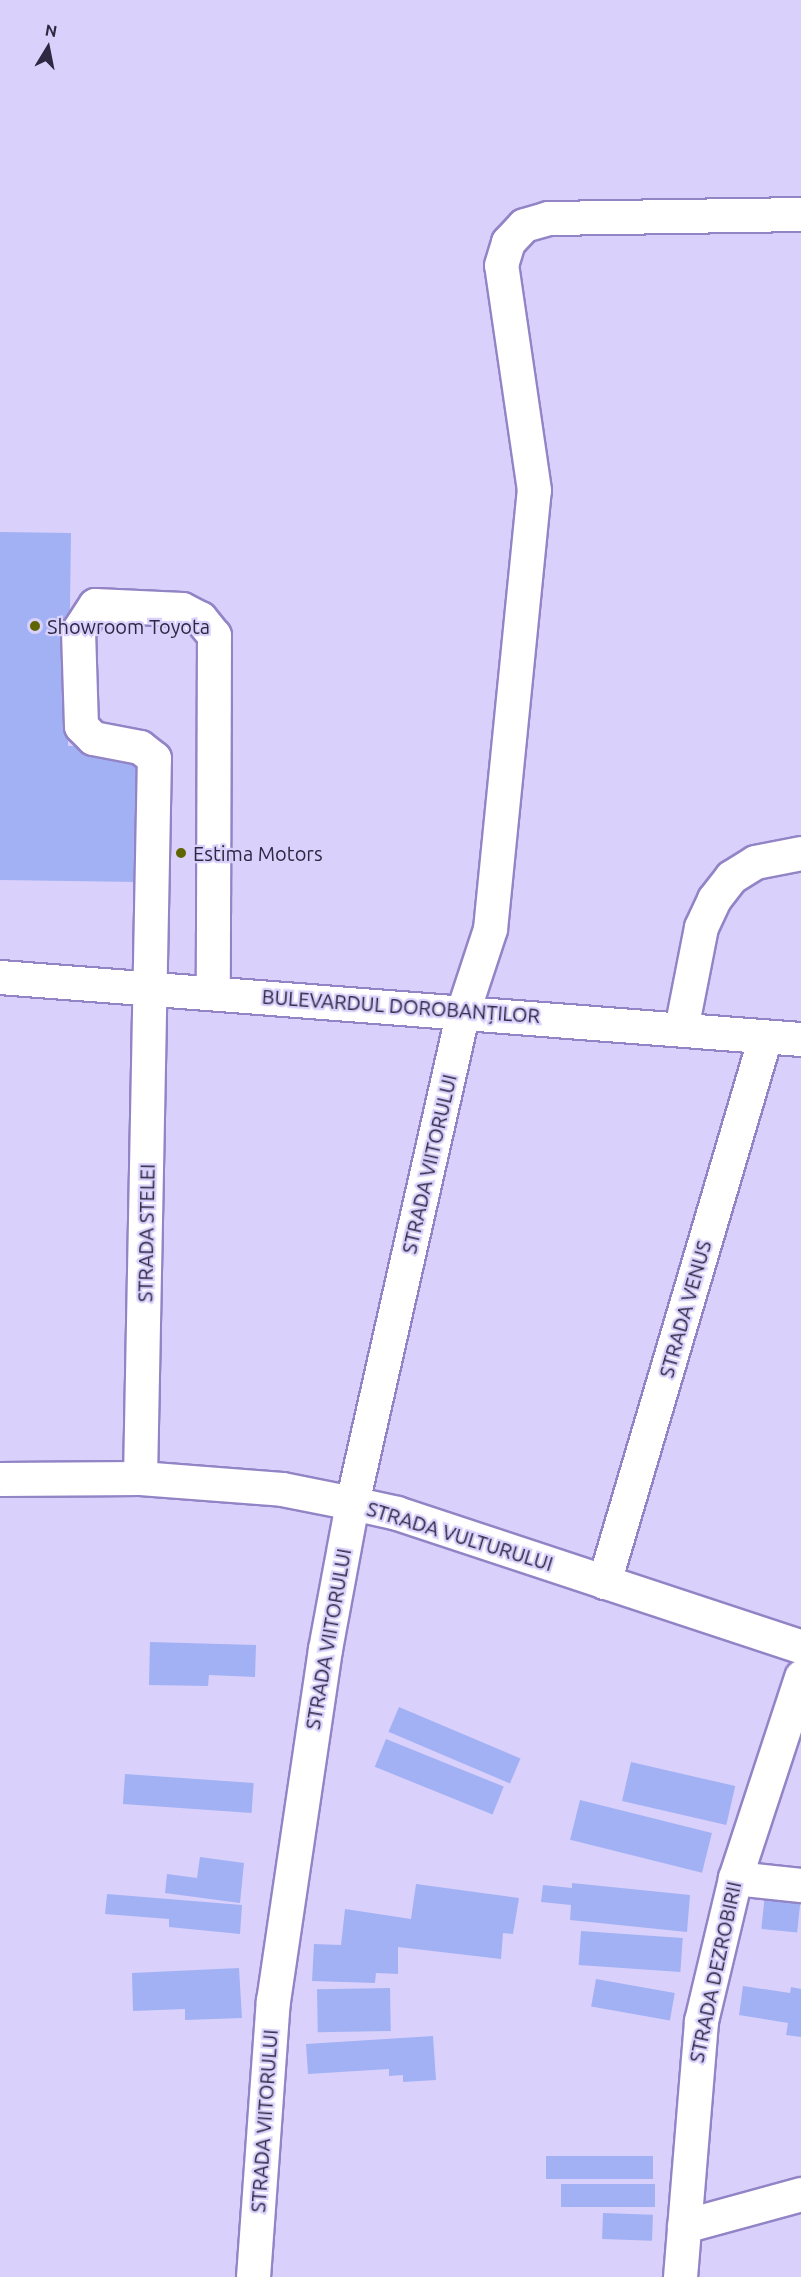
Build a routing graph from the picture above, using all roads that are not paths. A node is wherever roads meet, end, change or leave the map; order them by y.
1 (801, 214) edge
2 (801, 853) edge
3 (0, 977) edge
4 (151, 988) junction
5 (213, 992) junction
6 (463, 1011) junction
7 (681, 1029) junction
8 (765, 1036) junction
9 (801, 1039) edge
10 (140, 1478) junction
11 (0, 1479) edge
12 (352, 1503) junction
13 (604, 1582) junction
14 (801, 1647) edge
15 (801, 1677) edge
16 (735, 1878) junction
17 (801, 1885) edge
18 (801, 2194) edge
19 (684, 2226) junction
20 (253, 2277) edge
21 (680, 2277) edge

1 - 6 street, STRADA VIITORULUI
2 - 7 street
3 - 4 street, BULEVARDUL DOROBANȚILOR
4 - 5 street, BULEVARDUL DOROBANȚILOR
4 - 5 street, STRADA STELEI
4 - 10 street, STRADA STELEI
5 - 6 street, BULEVARDUL DOROBANȚILOR
6 - 7 street, BULEVARDUL DOROBANȚILOR
6 - 12 street, STRADA VIITORULUI
7 - 8 street, BULEVARDUL DOROBANȚILOR
8 - 9 street, BULEVARDUL DOROBANȚILOR
8 - 13 street, STRADA VENUS
10 - 11 street, STRADA VULTURULUI
10 - 12 street, STRADA VULTURULUI
12 - 13 street, STRADA VULTURULUI
12 - 20 street, STRADA VIITORULUI
13 - 14 street, STRADA VULTURULUI
15 - 16 street, STRADA DEZROBIRII
16 - 17 street
16 - 19 street, STRADA DEZROBIRII
18 - 19 street
19 - 21 street, STRADA DEZROBIRII

